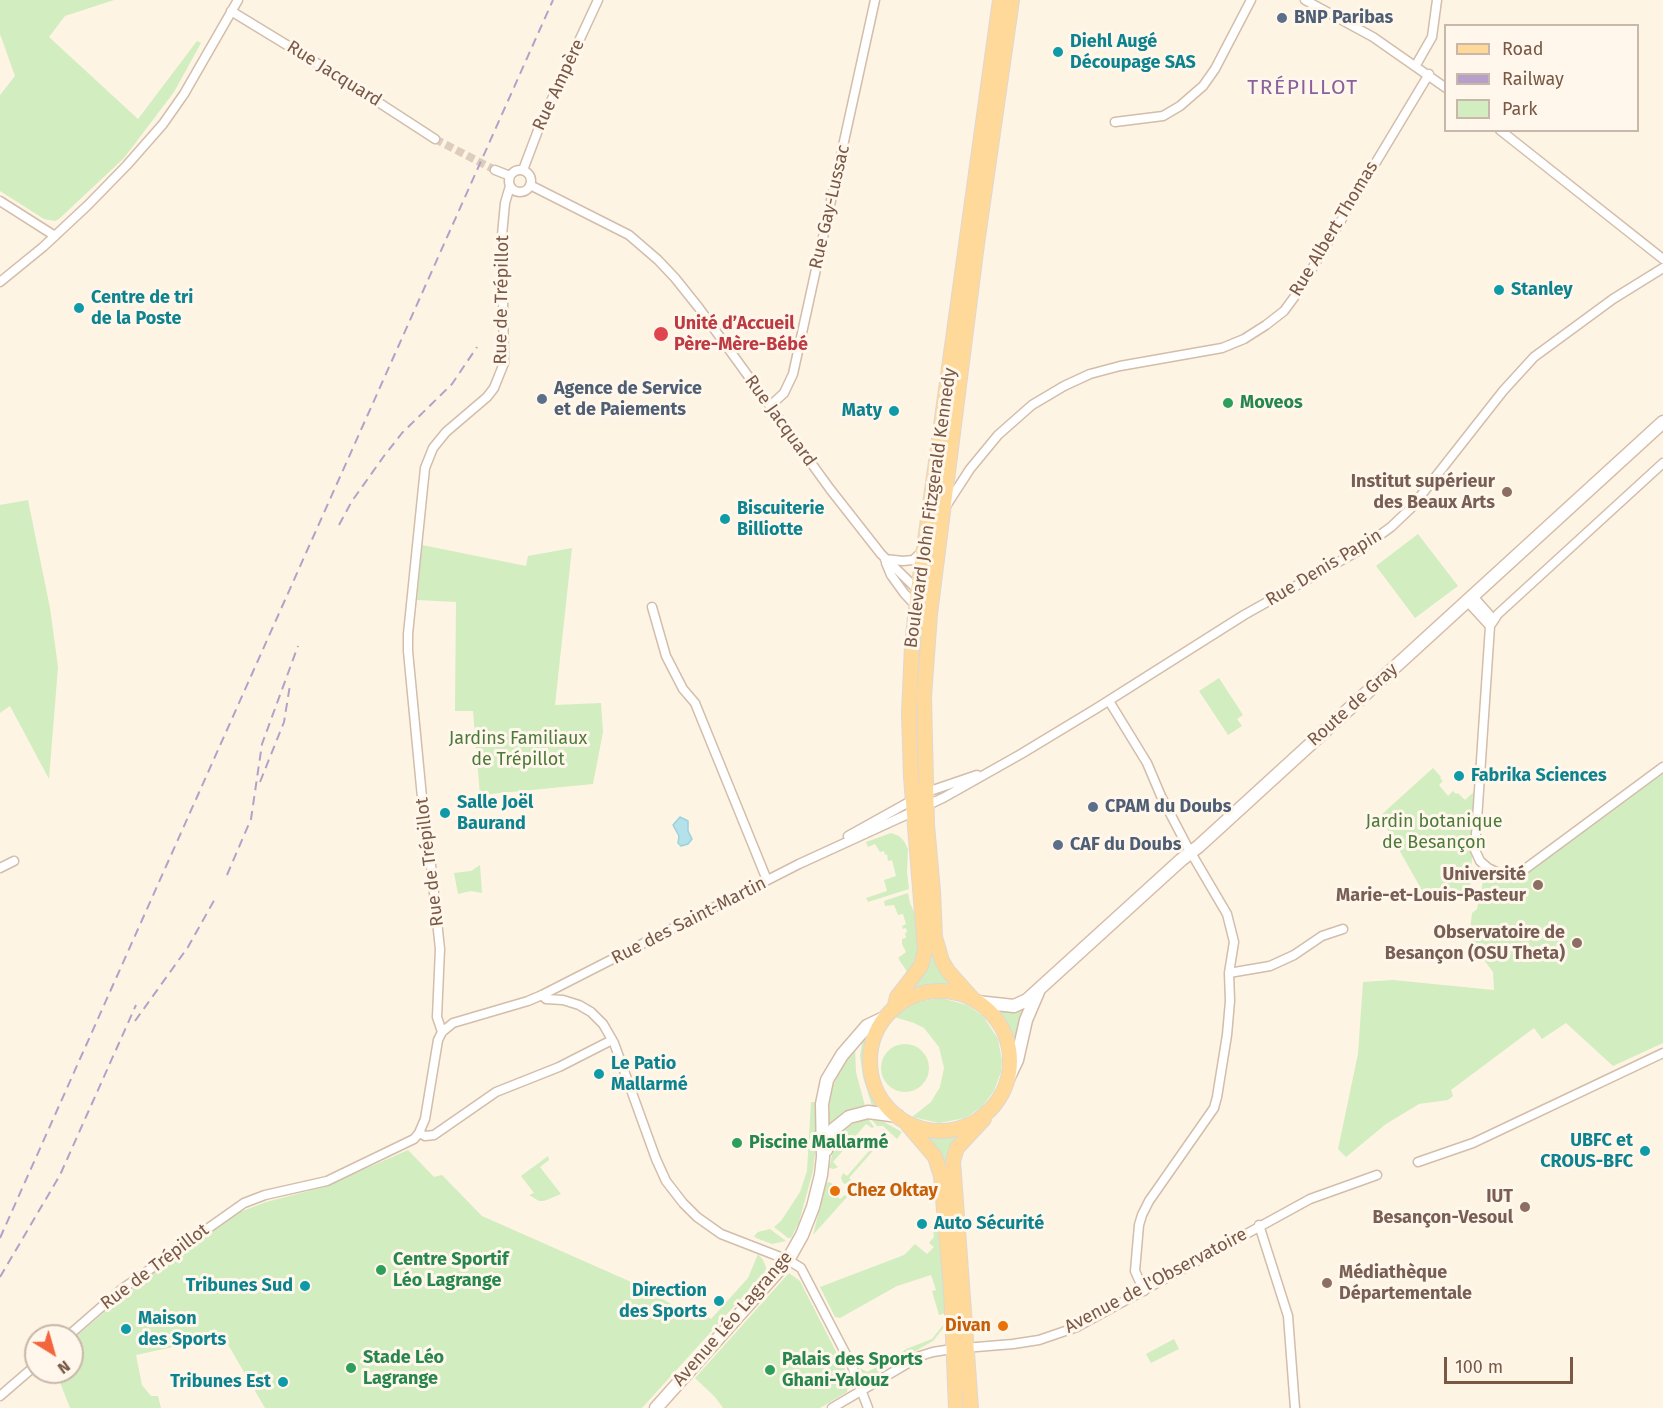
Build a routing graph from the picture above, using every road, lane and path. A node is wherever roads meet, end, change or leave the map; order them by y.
1 (238, 0) edge
2 (598, 0) edge
3 (875, 0) edge
4 (1000, 0) edge
5 (1012, 0) edge
6 (1251, 0) edge
7 (1305, 0) edge
8 (1437, 0) edge
9 (231, 11) junction
10 (1416, 65) junction
11 (1429, 74) junction
12 (1444, 86) edge
13 (1115, 122) dead end
14 (1503, 132) edge
15 (435, 139) tunnel mouth
16 (495, 170) tunnel mouth
17 (523, 170) junction
18 (510, 176) junction
19 (530, 185) junction
20 (510, 186) junction
21 (519, 192) junction
22 (0, 201) edge
23 (505, 207) junction
24 (55, 236) junction
25 (1663, 259) edge
26 (1663, 268) edge
27 (0, 282) edge
28 (770, 406) junction
29 (1663, 422) edge
30 (1663, 463) edge
31 (944, 509) junction
32 (923, 551) junction
33 (885, 558) junction
34 (918, 591) junction
35 (1472, 601) junction
36 (931, 603) junction
37 (916, 606) junction
38 (652, 607) dead end
39 (1492, 623) junction
40 (1109, 701) junction
41 (1663, 767) edge
42 (994, 769) junction
43 (927, 799) junction
44 (913, 806) junction
45 (1191, 852) junction
46 (14, 861) dead end
47 (0, 868) edge
48 (767, 880) junction
49 (1343, 929) dead end
50 (1229, 972) junction
51 (1041, 986) junction
52 (542, 995) junction
53 (975, 1001) junction
54 (890, 1013) junction
55 (442, 1032) junction
56 (612, 1040) junction
57 (1663, 1053) edge
58 (1007, 1081) junction
59 (991, 1108) junction
60 (901, 1118) junction
61 (419, 1133) junction
62 (823, 1157) junction
63 (1418, 1162) dead end
64 (1377, 1175) dead end
65 (1260, 1226) junction
66 (788, 1260) junction
67 (1144, 1292) junction
68 (82, 1324) edge
69 (967, 1347) junction
70 (952, 1349) junction
71 (24, 1375) edge
72 (862, 1391) junction
73 (0, 1396) edge
74 (656, 1408) edge
75 (832, 1408) edge
76 (868, 1408) edge
77 (956, 1408) edge
78 (970, 1408) edge
79 (1295, 1408) edge

1 - 9 street
2 - 17 street, Rue Ampère
3 - 28 street, Rue Gay-Lussac
4 - 32 main road, Boulevard John Fitzgerald Kennedy
5 - 31 main road, Boulevard John Fitzgerald Kennedy
6 - 13 street
7 - 10 street
8 - 10 street
9 - 15 street, Rue Jacquard
9 - 24 street
10 - 11 street
11 - 12 street
11 - 31 street, Rue Albert Thomas
14 - 25 street
16 - 18 street
17 - 18 street
17 - 19 street
18 - 20 street
19 - 21 street
19 - 28 street, Rue Jacquard
20 - 21 street
20 - 23 street, Rue de Trépillot
21 - 23 street
22 - 24 street
23 - 55 street, Rue de Trépillot
24 - 27 street
26 - 40 street, Rue Denis Papin
28 - 33 street, Rue Jacquard
29 - 35 main road, Route de Gray
30 - 39 street
31 - 36 main road, Boulevard John Fitzgerald Kennedy
32 - 33 street
32 - 34 main road, Boulevard John Fitzgerald Kennedy
33 - 34 street, Rue Jacquard
33 - 37 street, Rue Jacquard
34 - 36 street, Rue Jacquard
34 - 37 main road, Boulevard John Fitzgerald Kennedy
35 - 39 street
35 - 45 main road, Route de Gray
36 - 37 street
36 - 43 main road, Boulevard John Fitzgerald Kennedy
37 - 44 main road, Boulevard John Fitzgerald Kennedy
38 - 48 street
39 - 41 street
40 - 42 street, Rue Denis Papin
40 - 45 street
42 - 43 street, Rue Denis Papin
42 - 43 street, Rue Denis Papin
43 - 44 street, Rue des Saint-Martin
43 - 44 street, Rue des Saint-Martin
43 - 53 main road, Boulevard John Fitzgerald Kennedy
44 - 48 street, Rue des Saint-Martin
44 - 54 main road, Boulevard John Fitzgerald Kennedy
45 - 50 street
45 - 51 main road, Route de Gray
46 - 47 street
48 - 52 street, Rue des Saint-Martin
49 - 50 street
50 - 67 street
51 - 53 main road, Route de Gray
51 - 58 main road, Route de Gray
52 - 55 street, Rue des Saint-Martin
52 - 56 street
53 - 54 main road
53 - 58 main road
54 - 60 main road
54 - 62 main road, Avenue Léo Lagrange
55 - 61 street, Rue de Trépillot
56 - 61 street
56 - 66 street
57 - 63 street
58 - 59 main road
59 - 60 main road
59 - 69 main road
60 - 62 main road, Avenue Léo Lagrange
60 - 70 main road
61 - 68 street, Rue de Trépillot
62 - 66 main road, Avenue Léo Lagrange
64 - 65 street, Avenue de l'Observatoire
65 - 67 street, Avenue de l'Observatoire
65 - 79 street
66 - 72 street
66 - 74 main road, Avenue Léo Lagrange
67 - 69 street, Avenue de l'Observatoire
69 - 70 street, Avenue de l'Observatoire
69 - 78 main road
70 - 72 street, Avenue de l'Observatoire
70 - 77 main road
71 - 73 street
72 - 75 street, Avenue de l'Observatoire
72 - 76 street

